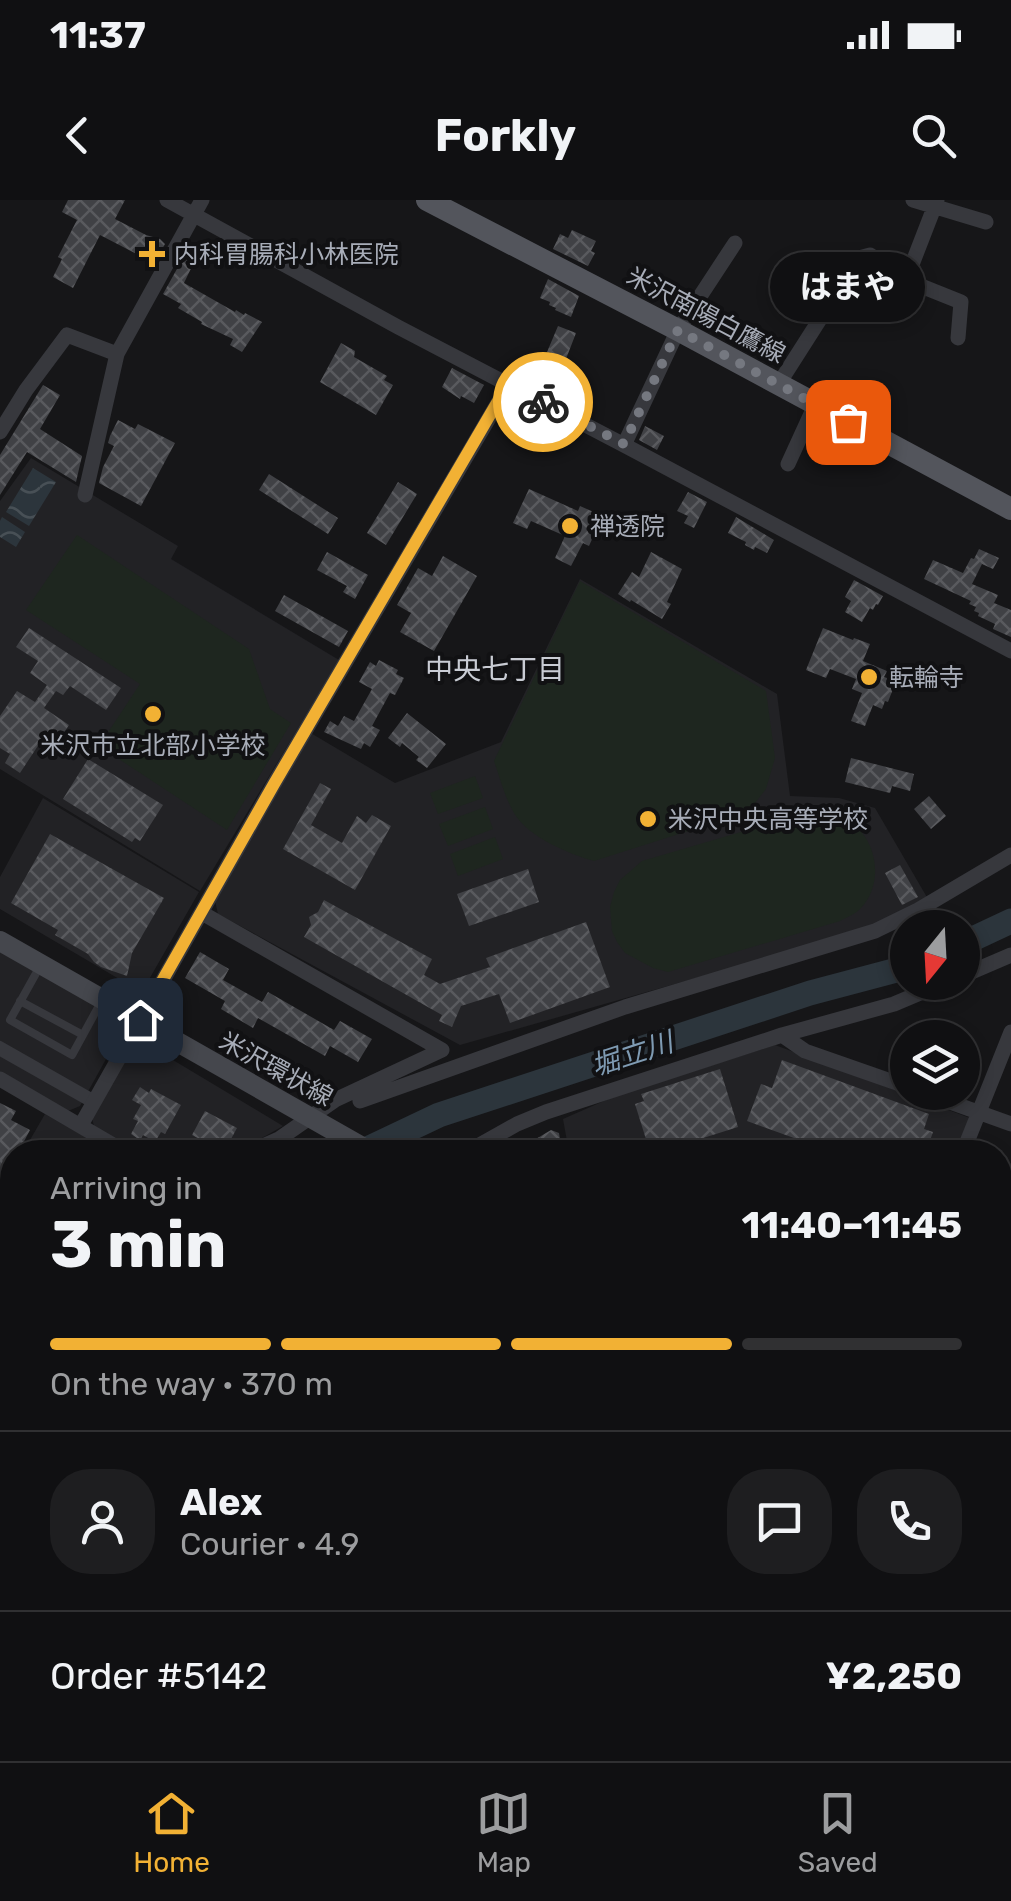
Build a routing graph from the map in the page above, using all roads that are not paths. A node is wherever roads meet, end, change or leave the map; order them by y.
1 (167, 200) edge
2 (427, 200) edge
3 (913, 200) edge
4 (936, 203) edge
5 (198, 207) edge
6 (986, 222) dead end
7 (735, 244) dead end
8 (906, 280) junction
9 (678, 330) junction
10 (958, 338) dead end
11 (117, 354) junction
12 (508, 384) junction
13 (778, 385) junction
14 (815, 405) junction
15 (0, 432) edge
16 (624, 444) junction
17 (788, 464) dead end
18 (85, 495) dead end
19 (1011, 508) edge
20 (1011, 651) edge
21 (1011, 855) edge
22 (202, 912) junction
23 (0, 941) edge
24 (1011, 955) edge
25 (41, 964) junction
26 (980, 968) edge
27 (103, 999) junction
28 (903, 1000) edge
29 (20, 1001) junction
30 (140, 1020) junction
31 (1011, 1032) edge
32 (83, 1035) junction
33 (782, 1035) junction
34 (0, 1048) edge
35 (0, 1079) edge
36 (890, 1082) edge
37 (94, 1101) junction
38 (360, 1101) dead end
39 (972, 1110) edge
40 (978, 1112) junction
41 (310, 1118) junction
42 (80, 1124) junction
43 (1011, 1124) edge
44 (106, 1140) edge
45 (277, 1140) edge
46 (351, 1140) edge
47 (488, 1140) edge
48 (968, 1140) edge

1 - 5 street
2 - 9 main road, 米沢南陽白鷹線
3 - 4 street
4 - 6 street
4 - 8 street
5 - 11 street
5 - 12 street
7 - 9 street
8 - 10 street
8 - 13 street
9 - 13 main road, 米沢南陽白鷹線
9 - 16 street
11 - 15 street
11 - 18 street
12 - 16 street
12 - 22 street
13 - 14 main road, 米沢南陽白鷹線
14 - 17 street
14 - 19 main road, 米沢南陽白鷹線
16 - 20 street
21 - 38 street
22 - 30 street
22 - 41 street
23 - 25 main road, 米沢環状線
24 - 26 street
25 - 27 main road, 米沢環状線
25 - 29 lane
27 - 30 main road, 米沢環状線
27 - 32 lane
28 - 33 street
29 - 32 lane
29 - 32 lane
30 - 37 street
30 - 41 main road, 米沢環状線
31 - 40 street
33 - 36 street
33 - 47 street
34 - 37 lane
35 - 42 street
37 - 42 street
39 - 40 street
40 - 43 street
40 - 48 street
41 - 45 street
41 - 46 main road, 米沢環状線
42 - 44 street

